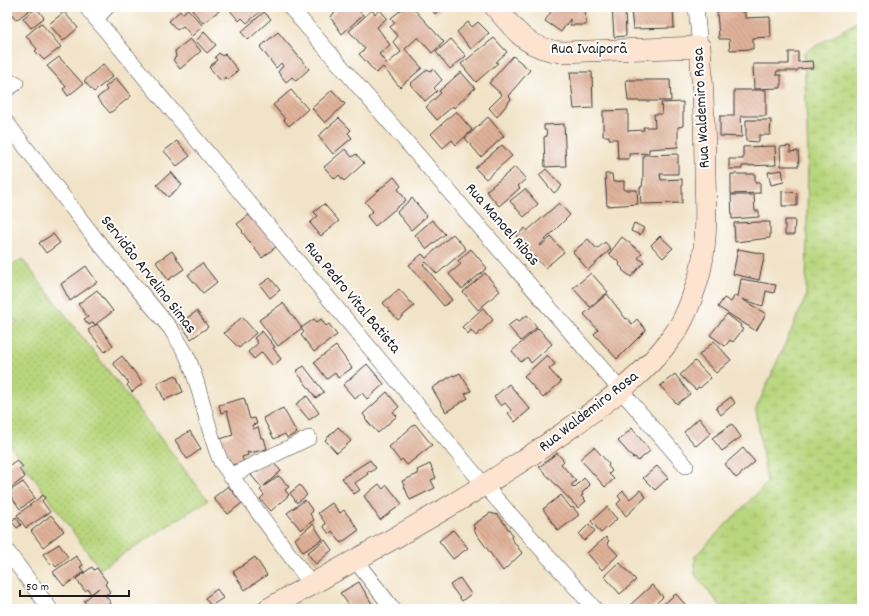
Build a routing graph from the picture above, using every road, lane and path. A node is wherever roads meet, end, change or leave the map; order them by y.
1 (86, 7) edge
2 (107, 7) edge
3 (290, 7) edge
4 (495, 7) edge
5 (696, 7) edge
6 (96, 19) junction
7 (700, 47) junction
8 (7, 122) edge
9 (622, 391) junction
10 (309, 438) dead end
11 (686, 466) dead end
12 (230, 476) junction
13 (484, 485) junction
14 (7, 551) edge
15 (355, 560) junction
16 (311, 584) junction
17 (50, 609) edge
18 (268, 609) edge
19 (393, 609) edge
20 (595, 609) edge

1 - 6 street, Rua Pedro Vital Batista
2 - 6 street
3 - 9 street, Rua Manoel Ribas
4 - 7 street, Rua Ivaiporã
5 - 7 street, Rua Waldemiro Rosa
6 - 13 street, Rua Pedro Vital Batista
7 - 9 street, Rua Waldemiro Rosa
8 - 12 street, Servidão Arvelino Simas
9 - 11 street, Rua Manoel Ribas
9 - 13 street, Rua Waldemiro Rosa
10 - 12 street
12 - 16 street, Servidão Arvelino Simas
13 - 15 street, Rua Waldemiro Rosa
13 - 20 street, Rua Pedro Vital Batista
14 - 17 street
15 - 16 street, Rua Waldemiro Rosa
15 - 19 street
16 - 18 street, Rua Waldemiro Rosa

